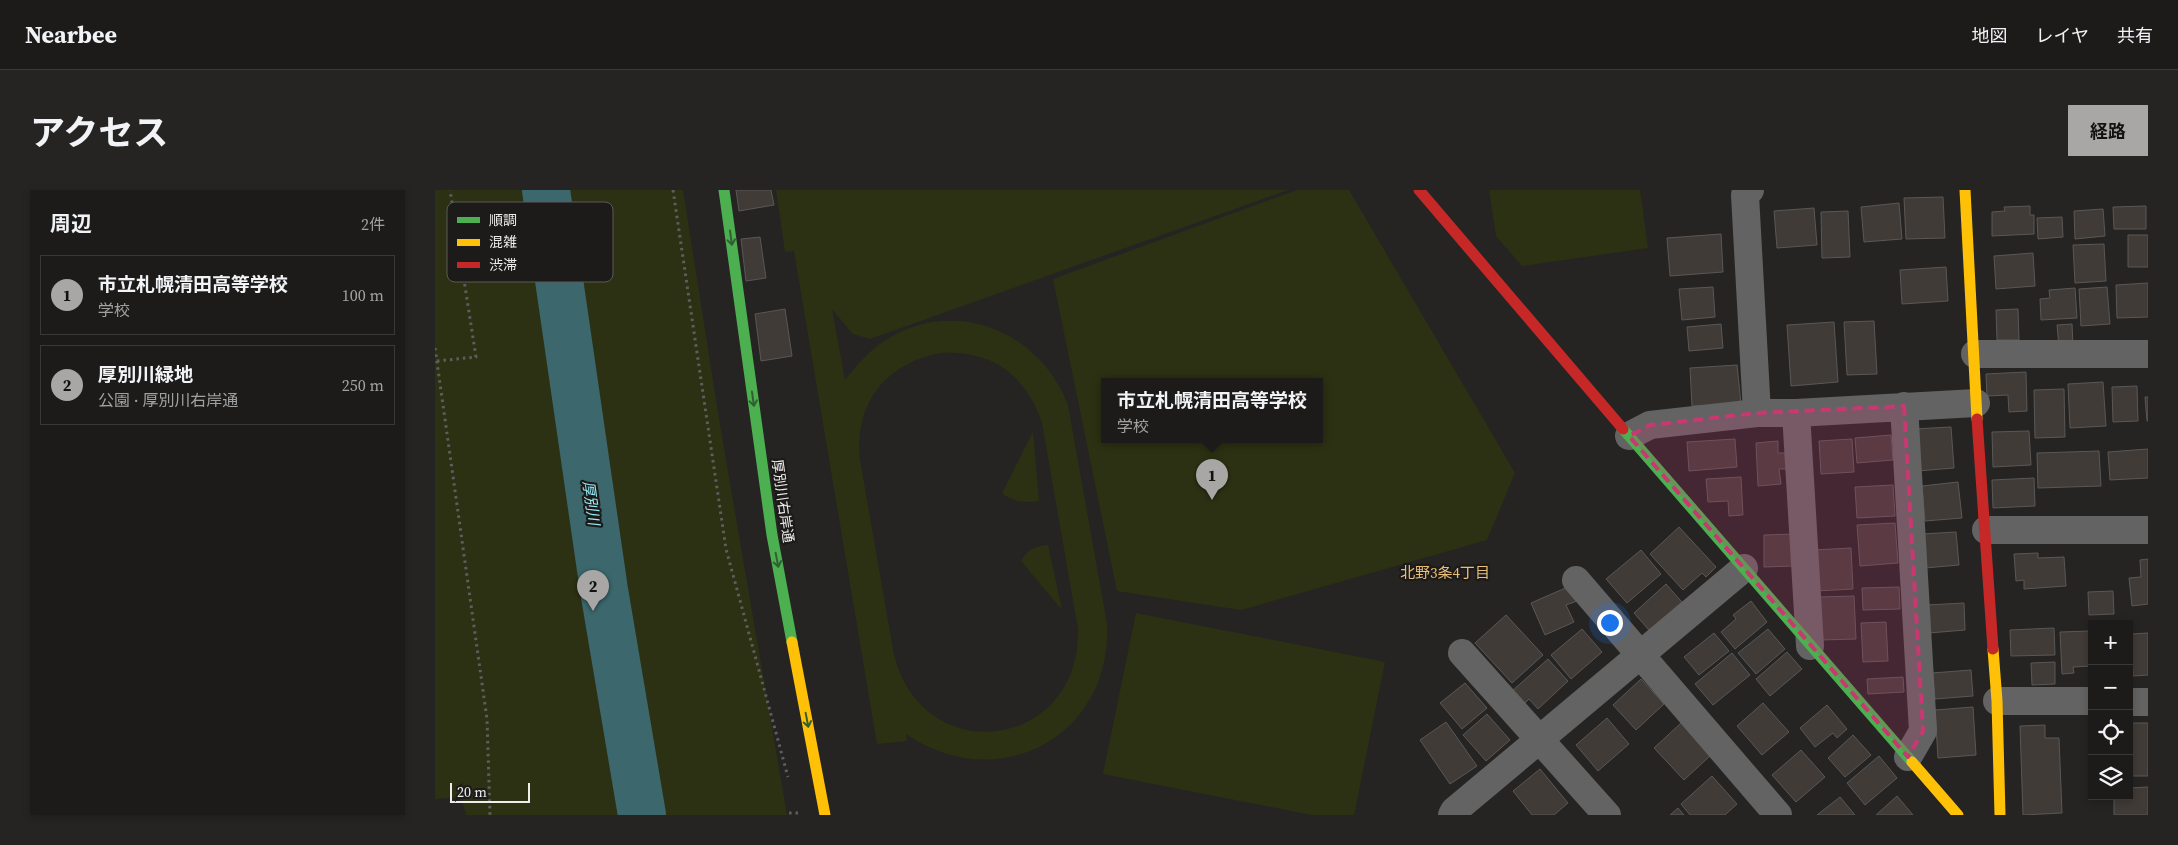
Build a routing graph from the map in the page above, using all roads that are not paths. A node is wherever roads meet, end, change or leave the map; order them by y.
1 (724, 190) edge
2 (1419, 190) edge
3 (1750, 190) edge
4 (1965, 190) edge
5 (1975, 354) junction
6 (2148, 354) edge
7 (1976, 403) junction
8 (1904, 406) junction
9 (1757, 413) junction
10 (1796, 413) junction
11 (1629, 436) junction
12 (1986, 530) junction
13 (2148, 530) edge
14 (1744, 568) junction
15 (1576, 580) dead end
16 (1810, 646) junction
17 (1462, 653) dead end
18 (1641, 656) junction
19 (1997, 701) junction
20 (2088, 701) edge
21 (2133, 702) edge
22 (2148, 702) edge
23 (1540, 740) junction
24 (1908, 757) junction
25 (1952, 813) edge
26 (825, 815) edge
27 (1452, 815) edge
28 (1607, 815) edge
29 (1778, 815) edge
30 (2000, 815) edge

1 -> 26 street, 厚別川右岸通
2 - 11 street
3 - 9 street
4 - 5 street
5 - 6 street
5 - 7 street
7 - 8 street
7 - 12 street
8 - 10 street
8 - 24 street
9 - 10 street
9 - 11 street
10 - 16 street
11 - 14 street
12 - 13 street
12 - 19 street
14 - 16 street
14 - 18 street
15 - 18 street
16 - 24 street
17 - 23 street
18 - 23 street
18 - 29 street
19 - 20 street
19 - 30 street
21 - 22 street
23 - 27 street
23 - 28 street
24 - 25 street

